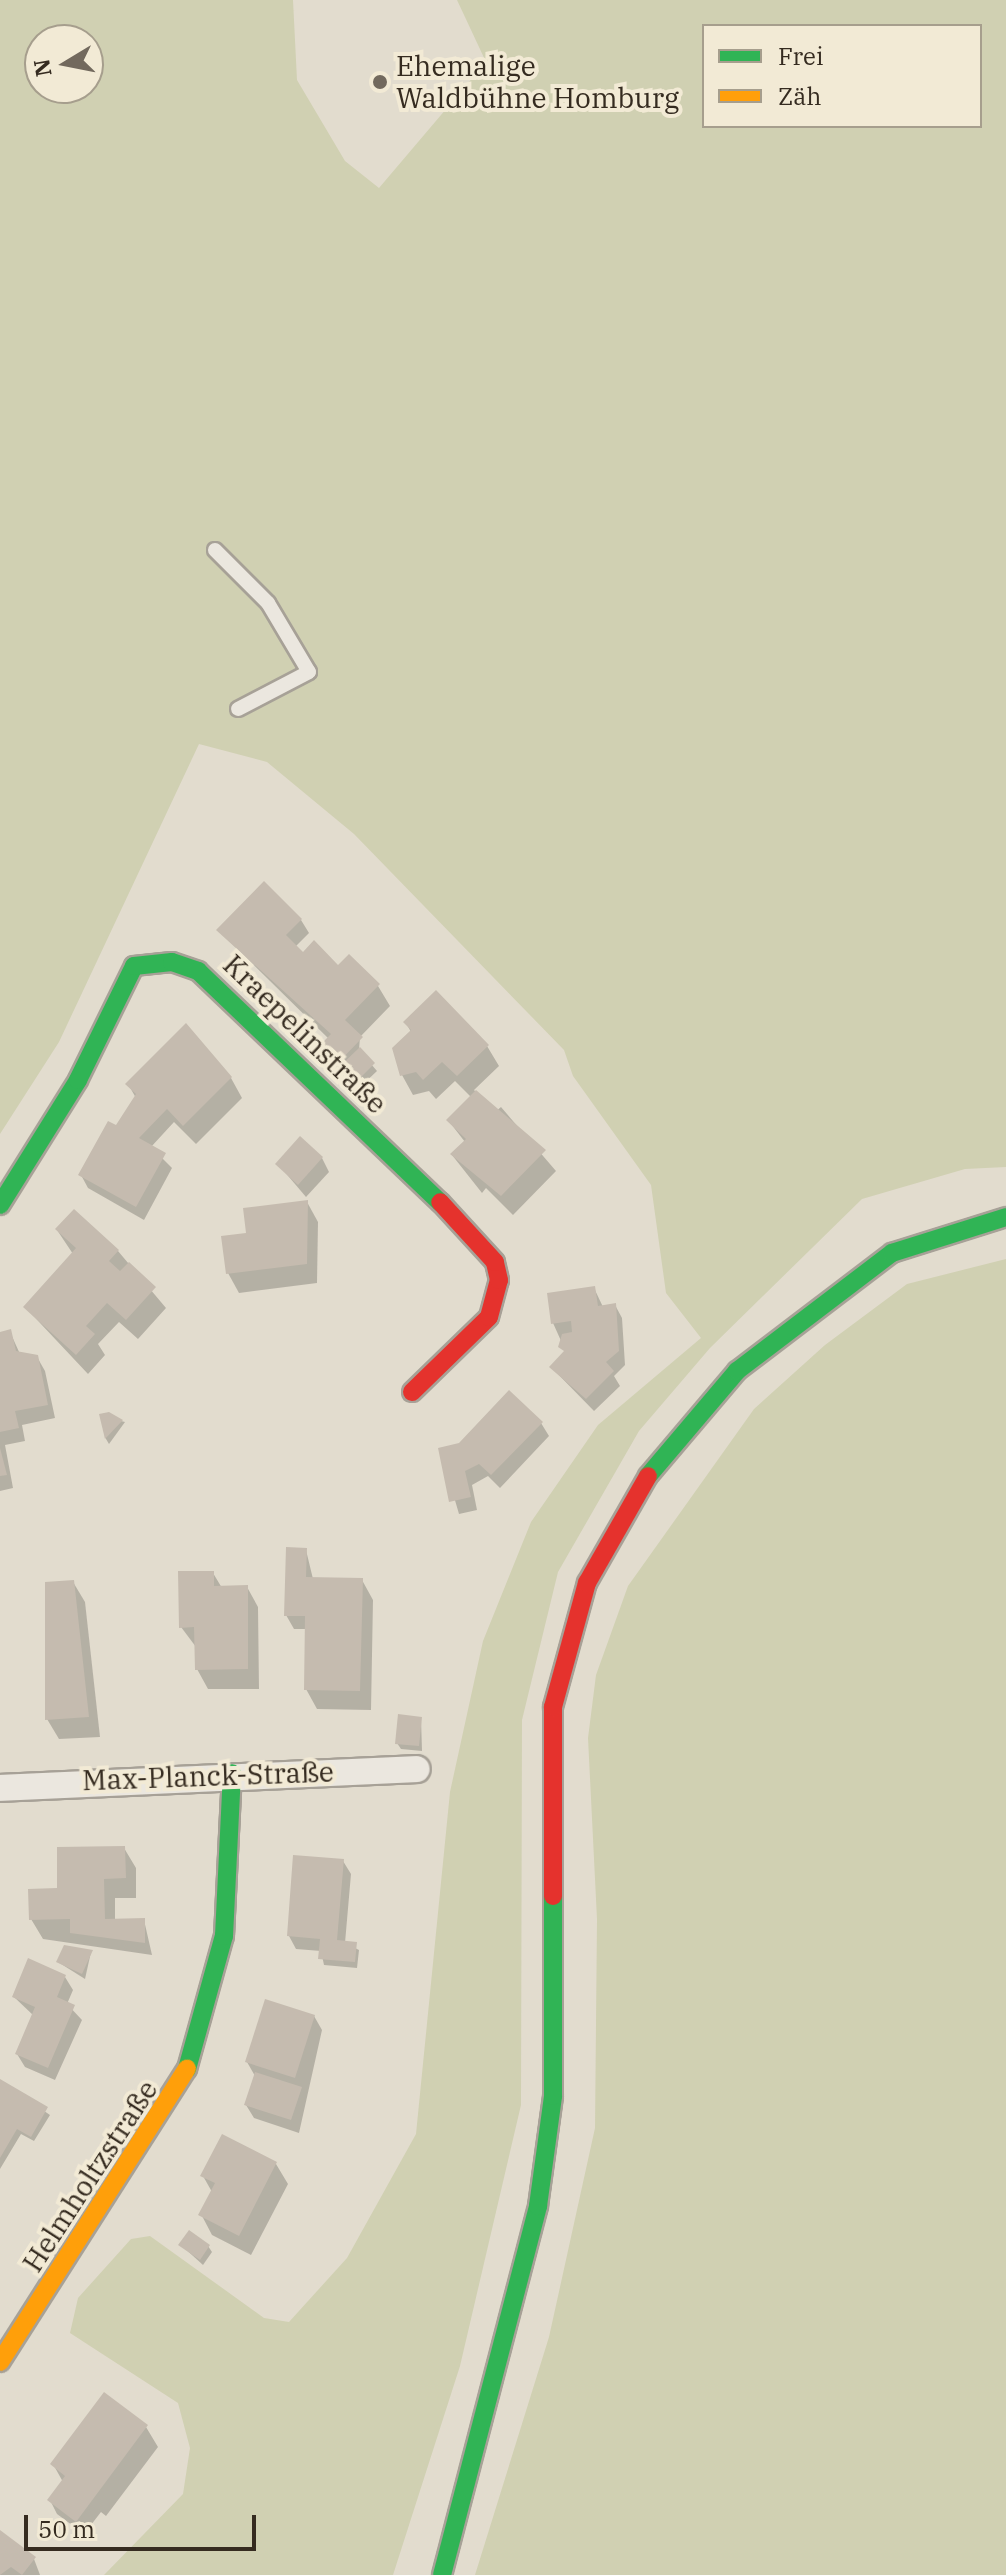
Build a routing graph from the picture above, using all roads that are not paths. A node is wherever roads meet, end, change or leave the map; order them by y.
1 (215, 550) dead end
2 (238, 709) dead end
3 (0, 1205) edge
4 (1006, 1217) edge
5 (412, 1392) dead end
6 (417, 1769) dead end
7 (232, 1773) junction
8 (0, 1788) edge
9 (0, 2362) edge
10 (442, 2575) edge

1 - 2 lane
3 - 5 street, Kraepelinstraße
4 - 10 street
6 - 7 street, Max-Planck-Straße
7 - 8 street, Max-Planck-Straße
7 - 9 street, Helmholtzstraße

